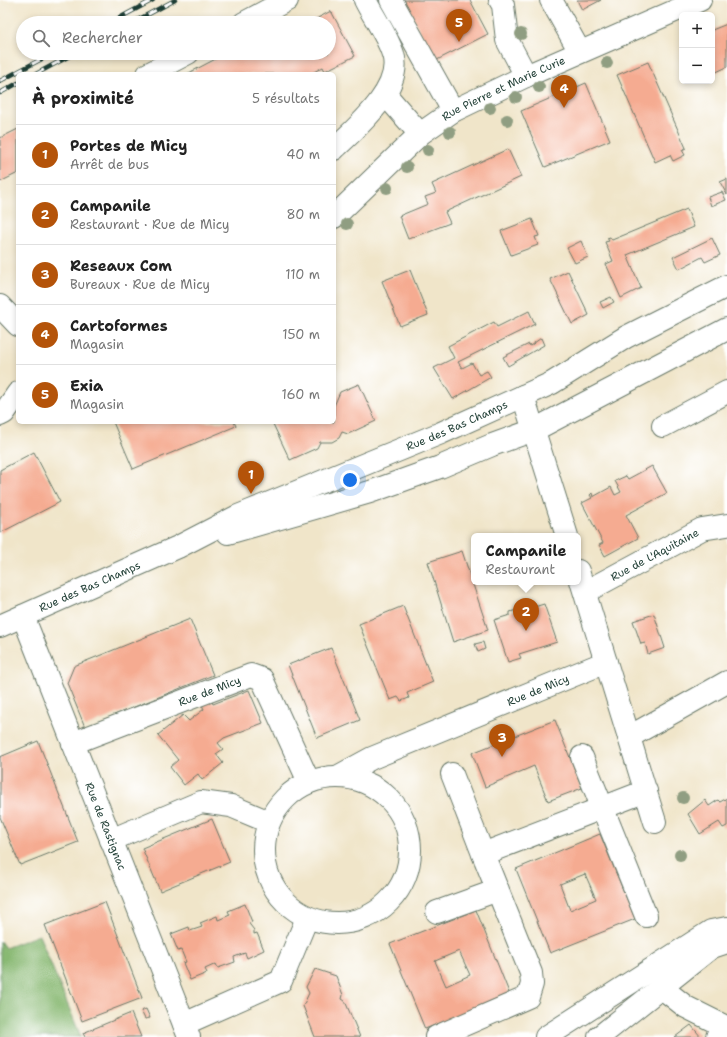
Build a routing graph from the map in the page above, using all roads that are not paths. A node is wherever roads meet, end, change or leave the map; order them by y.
1 (287, 0) edge
2 (365, 0) edge
3 (391, 0) edge
4 (500, 0) edge
5 (551, 0) edge
6 (700, 0) edge
7 (678, 4) edge
8 (257, 16) edge
9 (580, 52) junction
10 (175, 60) edge
11 (152, 72) edge
12 (526, 76) junction
13 (385, 94) junction
14 (453, 111) junction
15 (420, 134) junction
16 (336, 147) edge
17 (336, 215) edge
18 (727, 286) edge
19 (0, 306) edge
20 (16, 323) edge
21 (727, 329) edge
22 (727, 392) edge
23 (16, 396) edge
24 (523, 396) junction
25 (0, 415) edge
26 (663, 426) dead end
27 (534, 430) junction
28 (727, 525) edge
29 (566, 533) edge
30 (178, 547) junction
31 (581, 580) edge
32 (585, 592) junction
33 (23, 616) junction
34 (0, 626) edge
35 (606, 662) junction
36 (727, 682) edge
37 (629, 738) junction
38 (73, 743) junction
39 (582, 757) dead end
40 (452, 774) dead end
41 (337, 777) junction
42 (309, 782) junction
43 (646, 791) junction
44 (602, 808) junction
45 (269, 822) junction
46 (655, 822) dead end
47 (111, 840) junction
48 (483, 854) junction
49 (498, 890) junction
50 (437, 912) dead end
51 (646, 916) dead end
52 (307, 918) junction
53 (723, 930) edge
54 (662, 988) junction
55 (186, 1031) edge
56 (436, 1037) edge
57 (546, 1037) edge
58 (599, 1037) edge
59 (717, 1037) edge

1 - 8 main road
2 - 13 main road
3 - 14 main road
4 - 12 main road
5 - 9 main road
6 - 7 main road, Rue Pierre et Marie Curie
7 - 9 main road, Rue Pierre et Marie Curie
9 - 12 main road, Rue Pierre et Marie Curie
10 - 11 main road
12 - 14 main road, Rue Pierre et Marie Curie
13 - 15 main road
13 - 16 main road
14 - 15 main road, Rue Pierre et Marie Curie
15 - 17 main road, Rue Pierre et Marie Curie
18 - 24 main road, Rue des Bas Champs
19 - 20 main road
21 - 27 main road, Rue des Bas Champs
22 - 26 main road
23 - 25 main road
24 - 27 main road
24 - 30 main road, Rue des Bas Champs
27 - 29 main road
27 - 30 main road, Rue des Bas Champs
28 - 32 main road, Rue de L'Aquitaine
30 - 33 main road, Rue des Bas Champs
31 - 32 main road
32 - 35 main road
33 - 34 main road, Rue des Bas Champs
33 - 38 main road, Rue de Rastignac
35 - 37 main road
35 - 41 main road, Rue de Micy
36 - 37 main road
37 - 43 main road
38 - 42 main road, Rue de Micy
38 - 47 main road, Rue de Rastignac
39 - 44 main road
40 - 48 main road
41 - 42 main road, Rue de Micy
41 - 52 main road, Rue de Micy
42 - 45 main road, Rue de Micy
43 - 44 main road
43 - 46 main road
44 - 48 main road
44 - 51 main road
45 - 47 main road
45 - 52 main road, Rue de Micy
47 - 55 main road, Rue de Rastignac
48 - 49 main road
49 - 50 main road
49 - 56 main road
52 - 55 main road
53 - 54 main road
53 - 57 main road
54 - 58 main road
54 - 59 main road

